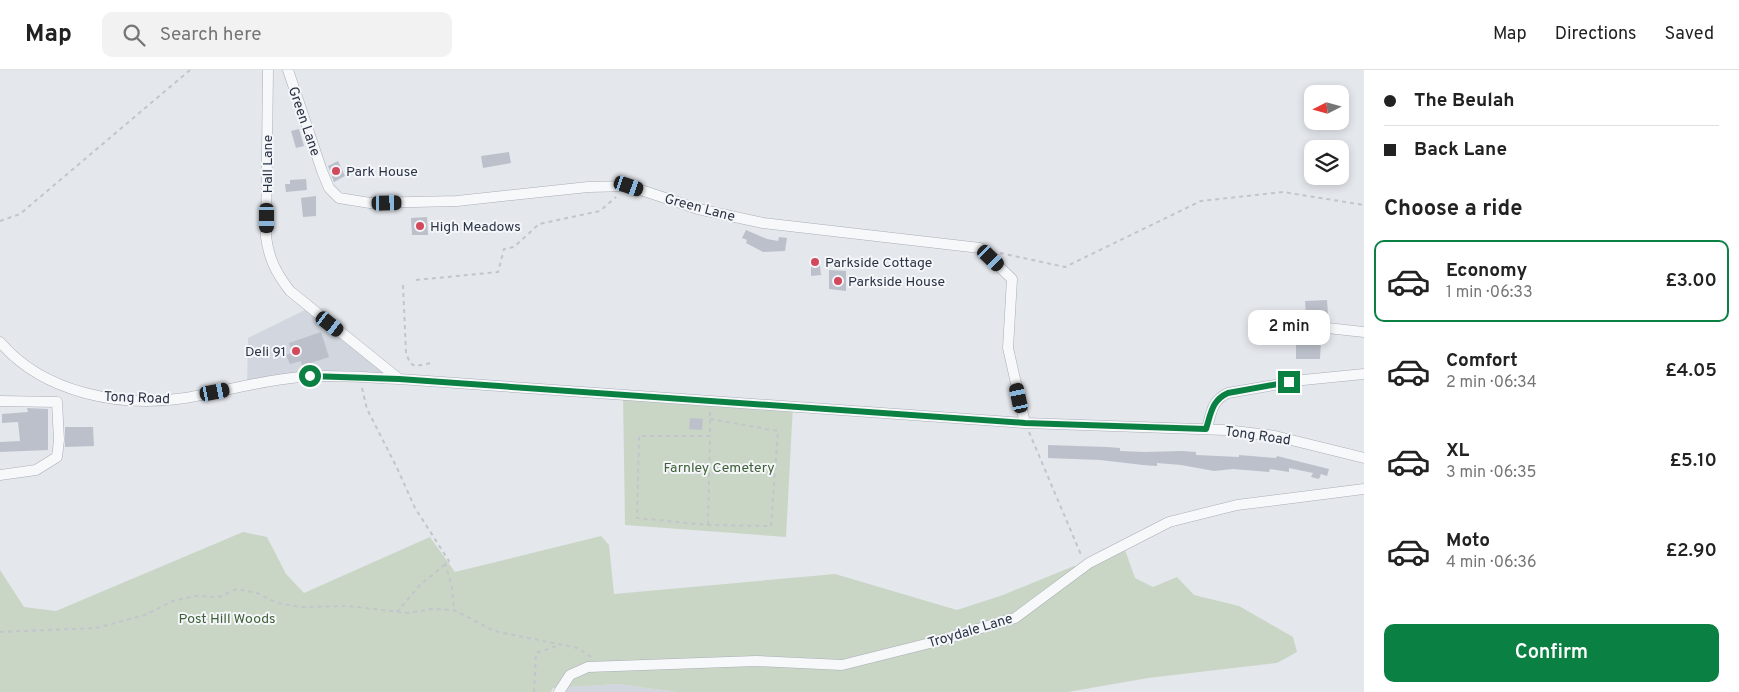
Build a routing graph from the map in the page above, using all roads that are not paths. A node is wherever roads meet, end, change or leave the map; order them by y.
1 (268, 70) edge
2 (288, 70) edge
3 (1300, 325) dead end
4 (1364, 332) edge
5 (0, 342) edge
6 (1364, 374) edge
7 (399, 379) junction
8 (0, 401) edge
9 (1025, 423) junction
10 (1206, 429) junction
11 (1364, 458) edge
12 (0, 476) edge
13 (1364, 488) edge
14 (559, 692) edge

1 - 7 street, Hall Lane
2 - 9 street, Green Lane
3 - 4 street
5 - 7 street, Tong Road
6 - 10 street
7 - 9 street, Tong Road
8 - 12 street
9 - 10 street, Tong Road
10 - 11 street, Tong Road
13 - 14 street, Troydale Lane

